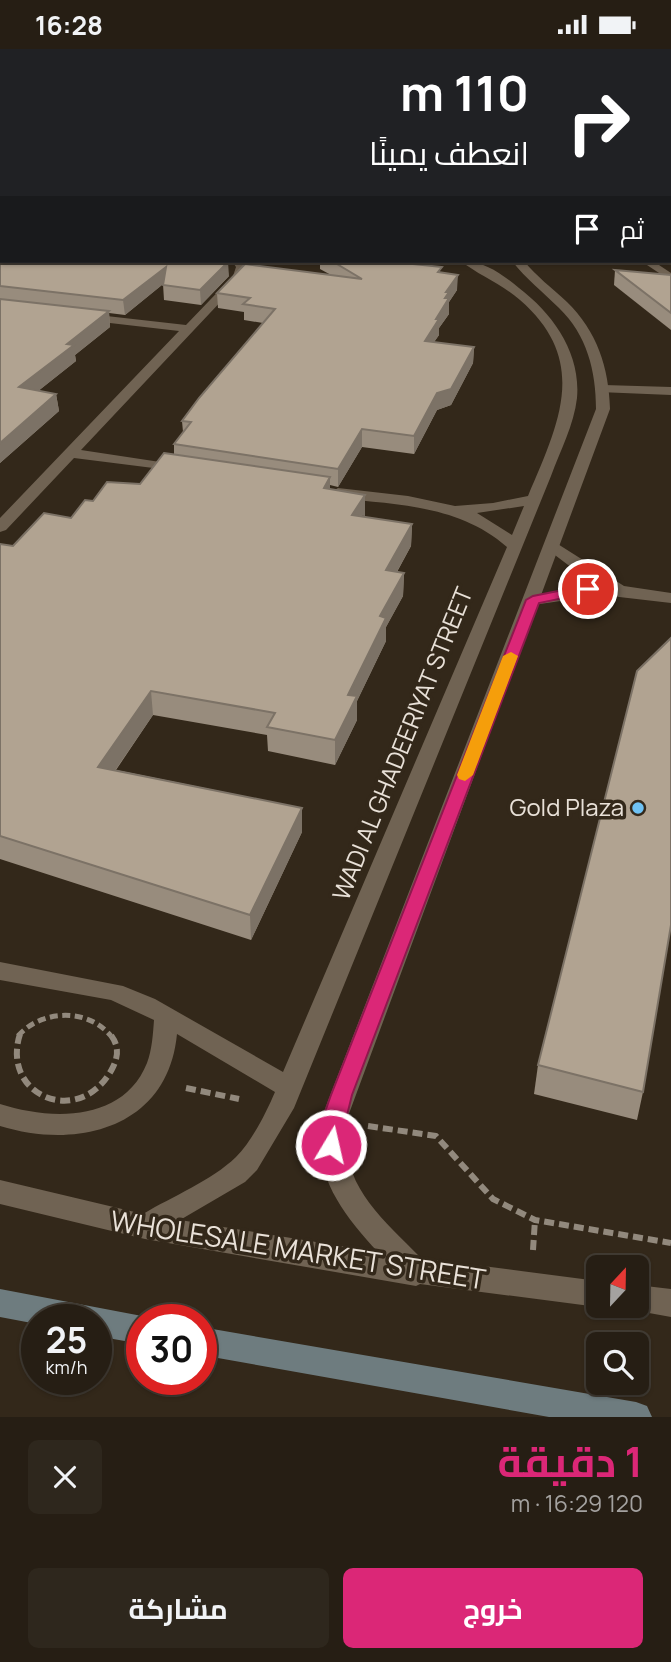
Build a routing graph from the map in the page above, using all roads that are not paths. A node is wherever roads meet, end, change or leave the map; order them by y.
1 (239, 263) edge
2 (471, 263) edge
3 (520, 263) edge
4 (649, 263) edge
5 (671, 278) edge
6 (67, 314) edge
7 (189, 329) junction
8 (604, 389) junction
9 (671, 391) edge
10 (71, 453) junction
11 (191, 471) edge
12 (326, 491) edge
13 (534, 499) junction
14 (445, 509) junction
15 (0, 527) edge
16 (514, 545) junction
17 (553, 546) junction
18 (620, 589) junction
19 (671, 598) edge
20 (533, 600) junction
21 (0, 971) edge
22 (166, 1016) junction
23 (286, 1098) junction
24 (0, 1115) edge
25 (0, 1192) edge
26 (145, 1227) junction
27 (416, 1273) junction
28 (586, 1293) edge
29 (649, 1300) edge
30 (0, 1303) edge
31 (671, 1303) edge
32 (21, 1307) edge
33 (217, 1344) edge
34 (636, 1417) edge

1 - 7 street
2 - 13 street, WADI AL GHADEERIYAT STREET
3 - 8 street
4 - 5 street
6 - 7 street
7 - 10 street
8 - 9 street
8 - 17 street
10 - 11 street
10 - 15 street
12 - 14 street
13 - 14 street
13 - 16 street, WADI AL GHADEERIYAT STREET
14 - 16 street
16 - 23 street, WADI AL GHADEERIYAT STREET
17 - 18 street
17 - 20 street
18 - 19 street
18 - 20 street
20 - 27 street
21 - 22 street
22 - 23 street
22 - 24 street
23 - 26 street, WADI AL GHADEERIYAT STREET
25 - 26 street, WHOLESALE MARKET STREET
26 - 27 street, WHOLESALE MARKET STREET
27 - 28 street, WHOLESALE MARKET STREET
29 - 31 street
30 - 32 main road
33 - 34 main road

